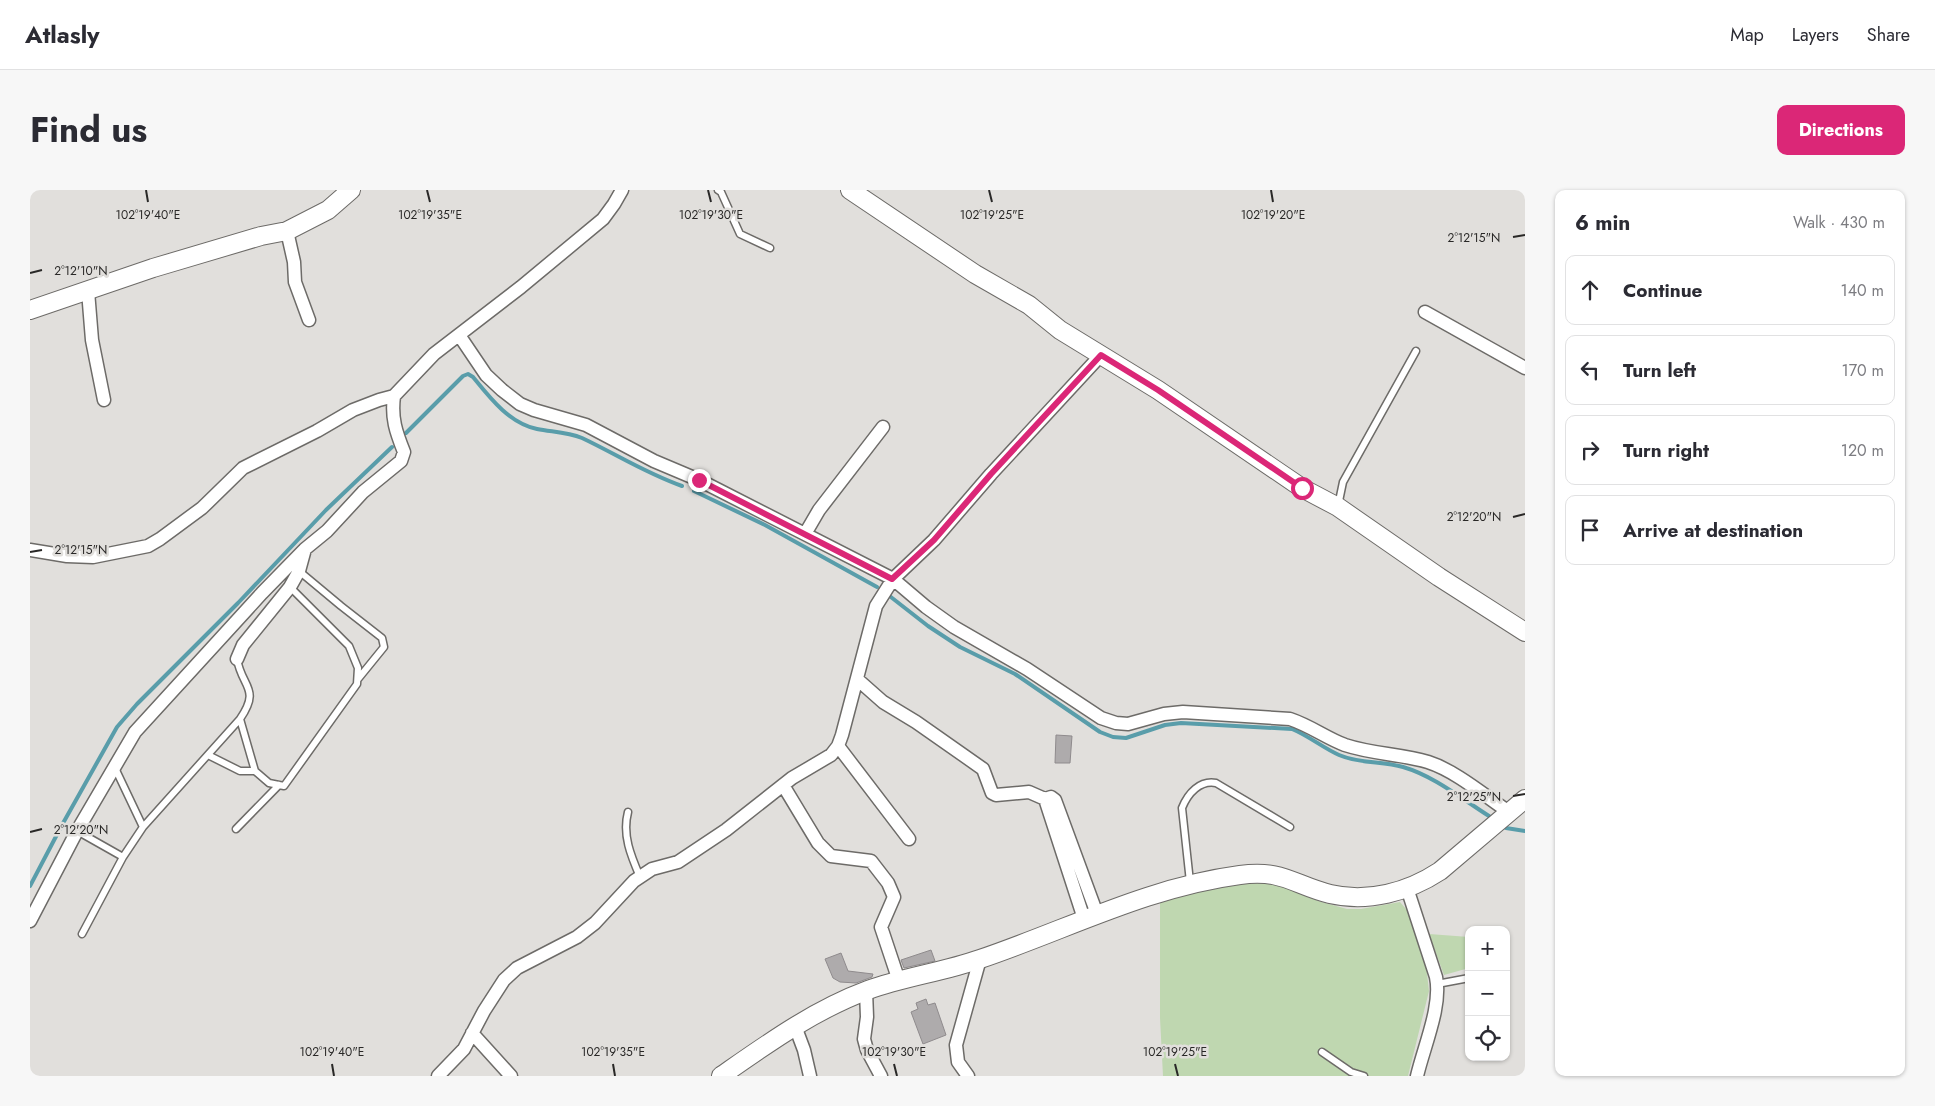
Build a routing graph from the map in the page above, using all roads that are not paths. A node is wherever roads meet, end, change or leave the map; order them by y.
1 (351, 190) edge
2 (622, 190) edge
3 (718, 190) edge
4 (850, 190) edge
5 (288, 231) junction
6 (770, 248) dead end
7 (88, 291) junction
8 (30, 310) edge
9 (1425, 312) dead end
10 (309, 320) dead end
11 (459, 335) junction
12 (1416, 351) dead end
13 (1101, 355) junction
14 (1525, 368) edge
15 (394, 396) junction
16 (104, 400) dead end
17 (883, 427) dead end
18 (1338, 507) junction
19 (805, 534) junction
20 (305, 549) junction
21 (30, 550) edge
22 (299, 571) junction
23 (892, 579) junction
24 (290, 587) junction
25 (1525, 632) edge
26 (237, 659) joint
27 (857, 679) junction
28 (357, 680) junction
29 (240, 719) junction
30 (838, 746) junction
31 (208, 754) junction
32 (114, 767) junction
33 (255, 771) junction
34 (279, 785) junction
35 (783, 785) junction
36 (1525, 799) edge
37 (628, 812) dead end
38 (1509, 812) junction
39 (143, 827) junction
40 (1290, 827) dead end
41 (236, 829) dead end
42 (77, 831) junction
43 (909, 839) dead end
44 (123, 857) junction
45 (640, 877) junction
46 (1190, 884) junction
47 (1407, 888) junction
48 (1090, 916) junction
49 (30, 921) edge
50 (82, 934) dead end
51 (980, 959) junction
52 (1465, 979) edge
53 (899, 981) junction
54 (1438, 984) junction
55 (866, 991) junction
56 (795, 1026) junction
57 (472, 1033) junction
58 (1322, 1052) dead end
59 (438, 1076) edge
60 (510, 1076) edge
61 (721, 1076) edge
62 (810, 1076) edge
63 (882, 1076) edge
64 (968, 1076) edge
65 (1364, 1076) edge
66 (1417, 1076) edge

1 - 5 street
2 - 11 street
3 - 6 lane
4 - 13 street
5 - 7 street
5 - 10 street
7 - 8 street
7 - 16 street
9 - 14 street
11 - 15 street
11 - 19 street
12 - 18 lane
13 - 18 street
13 - 23 street
15 - 20 street
15 - 21 street
17 - 19 street
18 - 25 street
19 - 23 street
20 - 22 street
20 - 32 street
22 - 24 street
22 - 28 lane
23 - 27 street
23 - 38 street
24 - 26 street
24 - 28 lane
26 - 29 lane
27 - 30 street
27 - 48 street
28 - 34 lane
29 - 31 lane
29 - 33 lane
30 - 35 street
30 - 43 street
31 - 33 lane
31 - 39 lane
32 - 39 lane
32 - 42 street
33 - 34 lane
34 - 41 lane
35 - 45 street
35 - 53 street
36 - 38 street
37 - 45 lane
38 - 47 street
39 - 44 lane
40 - 46 lane
42 - 44 lane
42 - 49 street
44 - 50 lane
45 - 57 street
46 - 47 street
46 - 48 street
47 - 54 street
48 - 51 street
51 - 53 street
51 - 64 street
52 - 54 lane
53 - 55 street
54 - 66 street
55 - 56 street
55 - 63 street
56 - 61 street
56 - 62 street
57 - 59 street
57 - 60 street
58 - 65 lane

